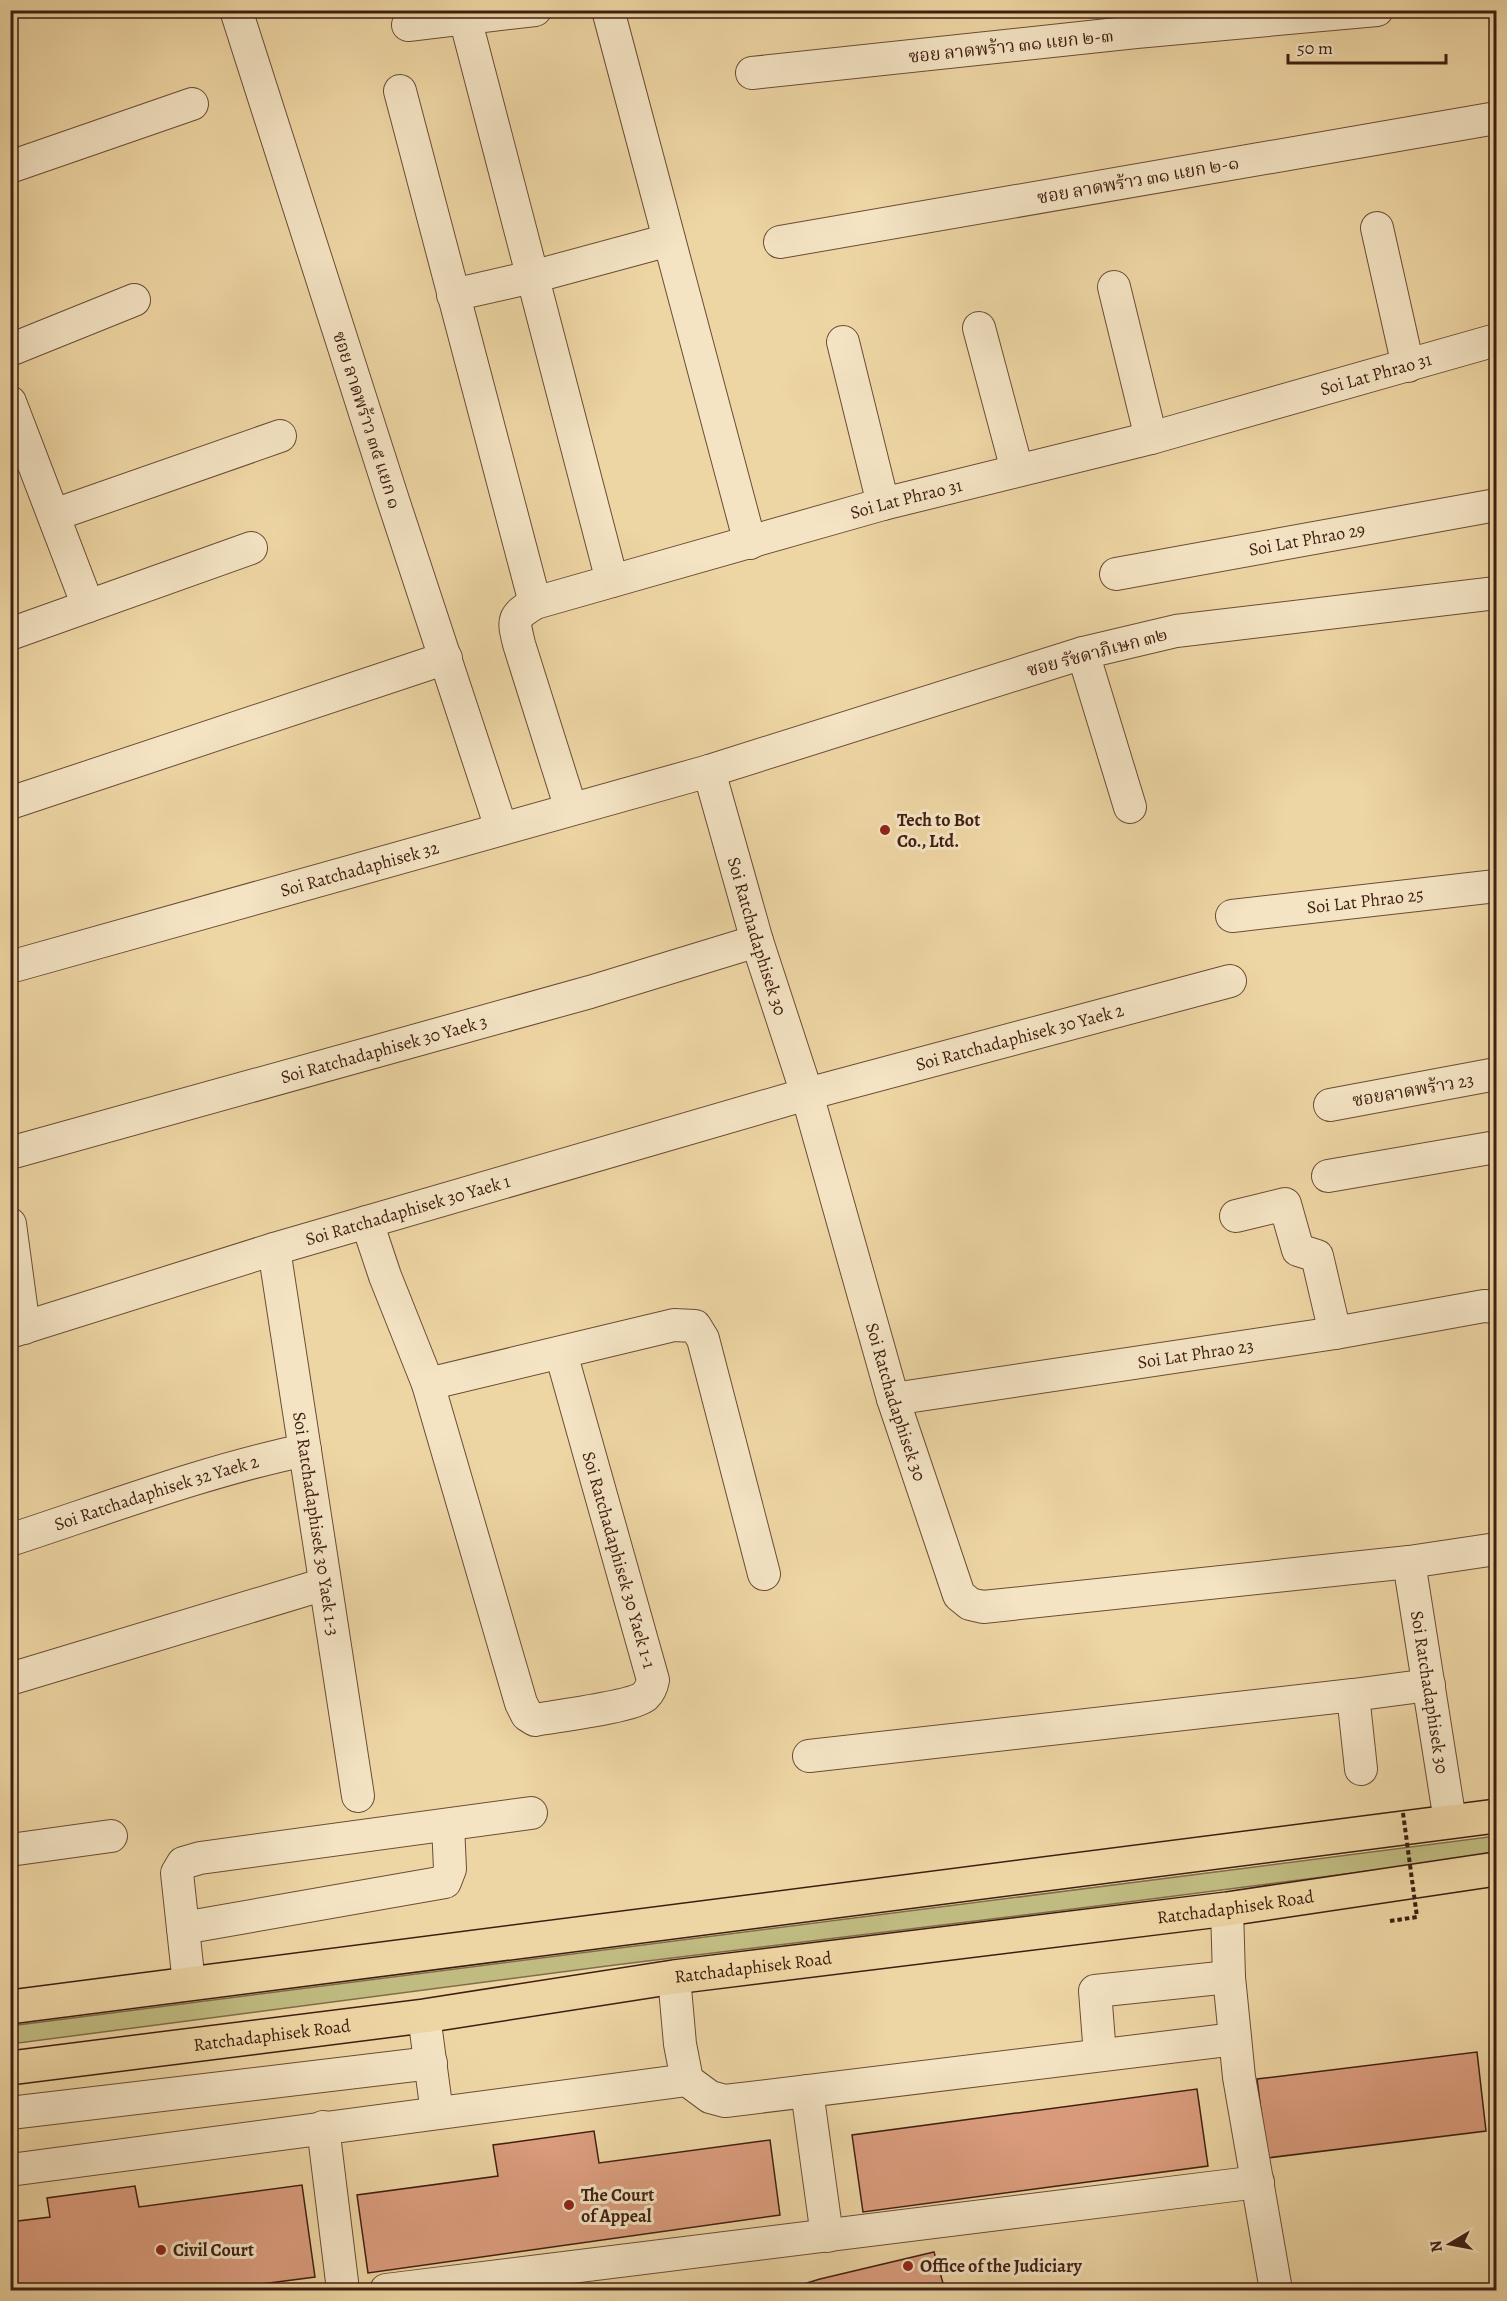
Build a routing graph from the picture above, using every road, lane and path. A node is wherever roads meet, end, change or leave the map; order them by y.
1 (236, 10) edge
2 (535, 10) edge
3 (608, 10) edge
4 (1377, 10) edge
5 (405, 16) edge
6 (465, 18) junction
7 (752, 74) dead end
8 (400, 91) dead end
9 (192, 104) dead end
10 (1497, 118) edge
11 (10, 168) edge
12 (1377, 228) dead end
13 (669, 240) junction
14 (780, 242) dead end
15 (532, 277) junction
16 (1114, 287) dead end
17 (453, 295) junction
18 (134, 300) dead end
19 (979, 328) dead end
20 (1497, 340) edge
21 (843, 342) dead end
22 (10, 350) edge
23 (1408, 366) junction
24 (10, 402) edge
25 (280, 436) dead end
26 (1151, 438) junction
27 (1017, 470) junction
28 (883, 504) junction
29 (1497, 505) edge
30 (54, 515) junction
31 (750, 543) junction
32 (251, 548) dead end
33 (1116, 574) dead end
34 (612, 581) junction
35 (1497, 593) edge
36 (535, 603) junction
37 (88, 606) junction
38 (10, 634) edge
39 (1083, 653) junction
40 (446, 658) junction
41 (709, 771) junction
42 (10, 803) edge
43 (1130, 807) dead end
44 (571, 809) junction
45 (501, 828) junction
46 (1497, 886) edge
47 (1232, 916) dead end
48 (757, 941) junction
49 (10, 966) edge
50 (1230, 981) dead end
51 (1497, 1074) edge
52 (807, 1094) junction
53 (1330, 1105) dead end
54 (1497, 1147) edge
55 (10, 1153) edge
56 (1328, 1176) dead end
57 (1236, 1216) dead end
58 (366, 1222) junction
59 (10, 1224) edge
60 (274, 1249) junction
61 (1497, 1306) edge
62 (17, 1330) edge
63 (1335, 1333) junction
64 (561, 1353) junction
65 (428, 1384) junction
66 (893, 1398) junction
67 (305, 1450) junction
68 (10, 1540) edge
69 (1497, 1549) edge
70 (1409, 1562) junction
71 (764, 1575) dead end
72 (325, 1584) junction
73 (10, 1678) edge
74 (1429, 1686) junction
75 (1353, 1695) junction
76 (809, 1756) dead end
77 (1361, 1769) dead end
78 (358, 1796) dead end
79 (531, 1813) dead end
80 (1403, 1813) dead end
81 (1497, 1816) edge
82 (1450, 1821) junction
83 (448, 1825) junction
84 (111, 1836) dead end
85 (10, 1850) edge
86 (1497, 1869) edge
87 (1227, 1909) junction
88 (1390, 1921) dead end
89 (183, 1928) junction
90 (674, 1977) junction
91 (1229, 1977) junction
92 (189, 1984) junction
93 (10, 2007) edge
94 (424, 2016) junction
95 (1235, 2039) junction
96 (1100, 2055) junction
97 (431, 2063) junction
98 (10, 2068) edge
99 (687, 2080) junction
100 (807, 2091) junction
101 (10, 2113) edge
102 (437, 2113) junction
103 (323, 2127) junction
104 (10, 2170) edge
105 (1258, 2182) junction
106 (827, 2236) junction
107 (343, 2290) edge
108 (386, 2290) edge
109 (1276, 2290) edge

1 - 40 street, ซอย ลาดพร้าว ๓๕ แยก ๑
2 - 6 street
3 - 13 street
4 - 7 street, ซอย ลาดพร้าว ๓๑ แยก ๒-๓
5 - 6 street
6 - 15 street
8 - 17 street
9 - 11 street
10 - 14 street, ซอย ลาดพร้าว ๓๑ แยก ๒-๑
12 - 23 street
13 - 15 street
13 - 31 street
15 - 17 street
15 - 34 street
16 - 26 street
17 - 36 street
18 - 22 street
19 - 27 street
20 - 23 street, Soi Lat Phrao 31
21 - 28 street
23 - 26 street, Soi Lat Phrao 31
24 - 30 street
25 - 30 street
26 - 27 street, Soi Lat Phrao 31
27 - 28 street, Soi Lat Phrao 31
28 - 31 street, Soi Lat Phrao 31
29 - 33 street, Soi Lat Phrao 29
30 - 37 street
31 - 34 street, Soi Lat Phrao 31
32 - 37 street
34 - 36 street, Soi Lat Phrao 31
35 - 39 street, ซอย รัชดาภิเษก ๓๒
36 - 44 street, Soi Lat Phrao 31
37 - 38 street
39 - 41 street, ซอย รัชดาภิเษก ๓๒
39 - 43 street
40 - 42 street
40 - 45 street, ซอย ลาดพร้าว ๓๕ แยก ๑
41 - 44 street, Soi Ratchadaphisek 32
41 - 48 street, Soi Ratchadaphisek 30
44 - 45 street, Soi Ratchadaphisek 32
45 - 49 street, Soi Ratchadaphisek 32
46 - 47 street, Soi Lat Phrao 25
48 - 52 street, Soi Ratchadaphisek 30
48 - 55 street, Soi Ratchadaphisek 30 Yaek 3
50 - 52 street, Soi Ratchadaphisek 30 Yaek 2
51 - 53 street, ซอยลาดพร้าว 23
52 - 58 street, Soi Ratchadaphisek 30 Yaek 1
52 - 66 street, Soi Ratchadaphisek 30
54 - 56 street
57 - 63 street
58 - 60 street, Soi Ratchadaphisek 30 Yaek 1
58 - 65 street, Soi Ratchadaphisek 30 Yaek 1-1
59 - 62 street
60 - 62 street, Soi Ratchadaphisek 30 Yaek 1
60 - 67 street, Soi Ratchadaphisek 30 Yaek 1-3
61 - 63 street, Soi Lat Phrao 23
63 - 66 street, Soi Lat Phrao 23
64 - 65 street
64 - 65 street, Soi Ratchadaphisek 30 Yaek 1-1
64 - 71 street
66 - 70 street, Soi Ratchadaphisek 30
67 - 68 street, Soi Ratchadaphisek 32 Yaek 2
67 - 72 street, Soi Ratchadaphisek 30 Yaek 1-3
69 - 70 street, Soi Ratchadaphisek 30
70 - 74 street, Soi Ratchadaphisek 30
72 - 73 street
72 - 78 street, Soi Ratchadaphisek 30 Yaek 1-3
74 - 75 street
74 - 82 street, Soi Ratchadaphisek 30
75 - 76 street
75 - 77 street
79 - 83 street
80 - 88 path, bridge
81 - 82 main road
82 - 92 main road
83 - 89 street
83 - 89 street
84 - 85 street
86 - 87 main road, Ratchadaphisek Road
87 - 90 main road, Ratchadaphisek Road
87 - 91 street
89 - 92 street
90 - 94 main road, Ratchadaphisek Road
90 - 99 street
91 - 95 street
91 - 96 street
92 - 93 main road
94 - 97 street
94 - 98 main road, Ratchadaphisek Road
95 - 96 street
95 - 105 street
96 - 100 street
97 - 101 street
97 - 102 street
99 - 100 street
99 - 102 street
100 - 106 street
102 - 103 street
103 - 104 street
103 - 107 street
105 - 106 street
105 - 109 street
106 - 108 street

